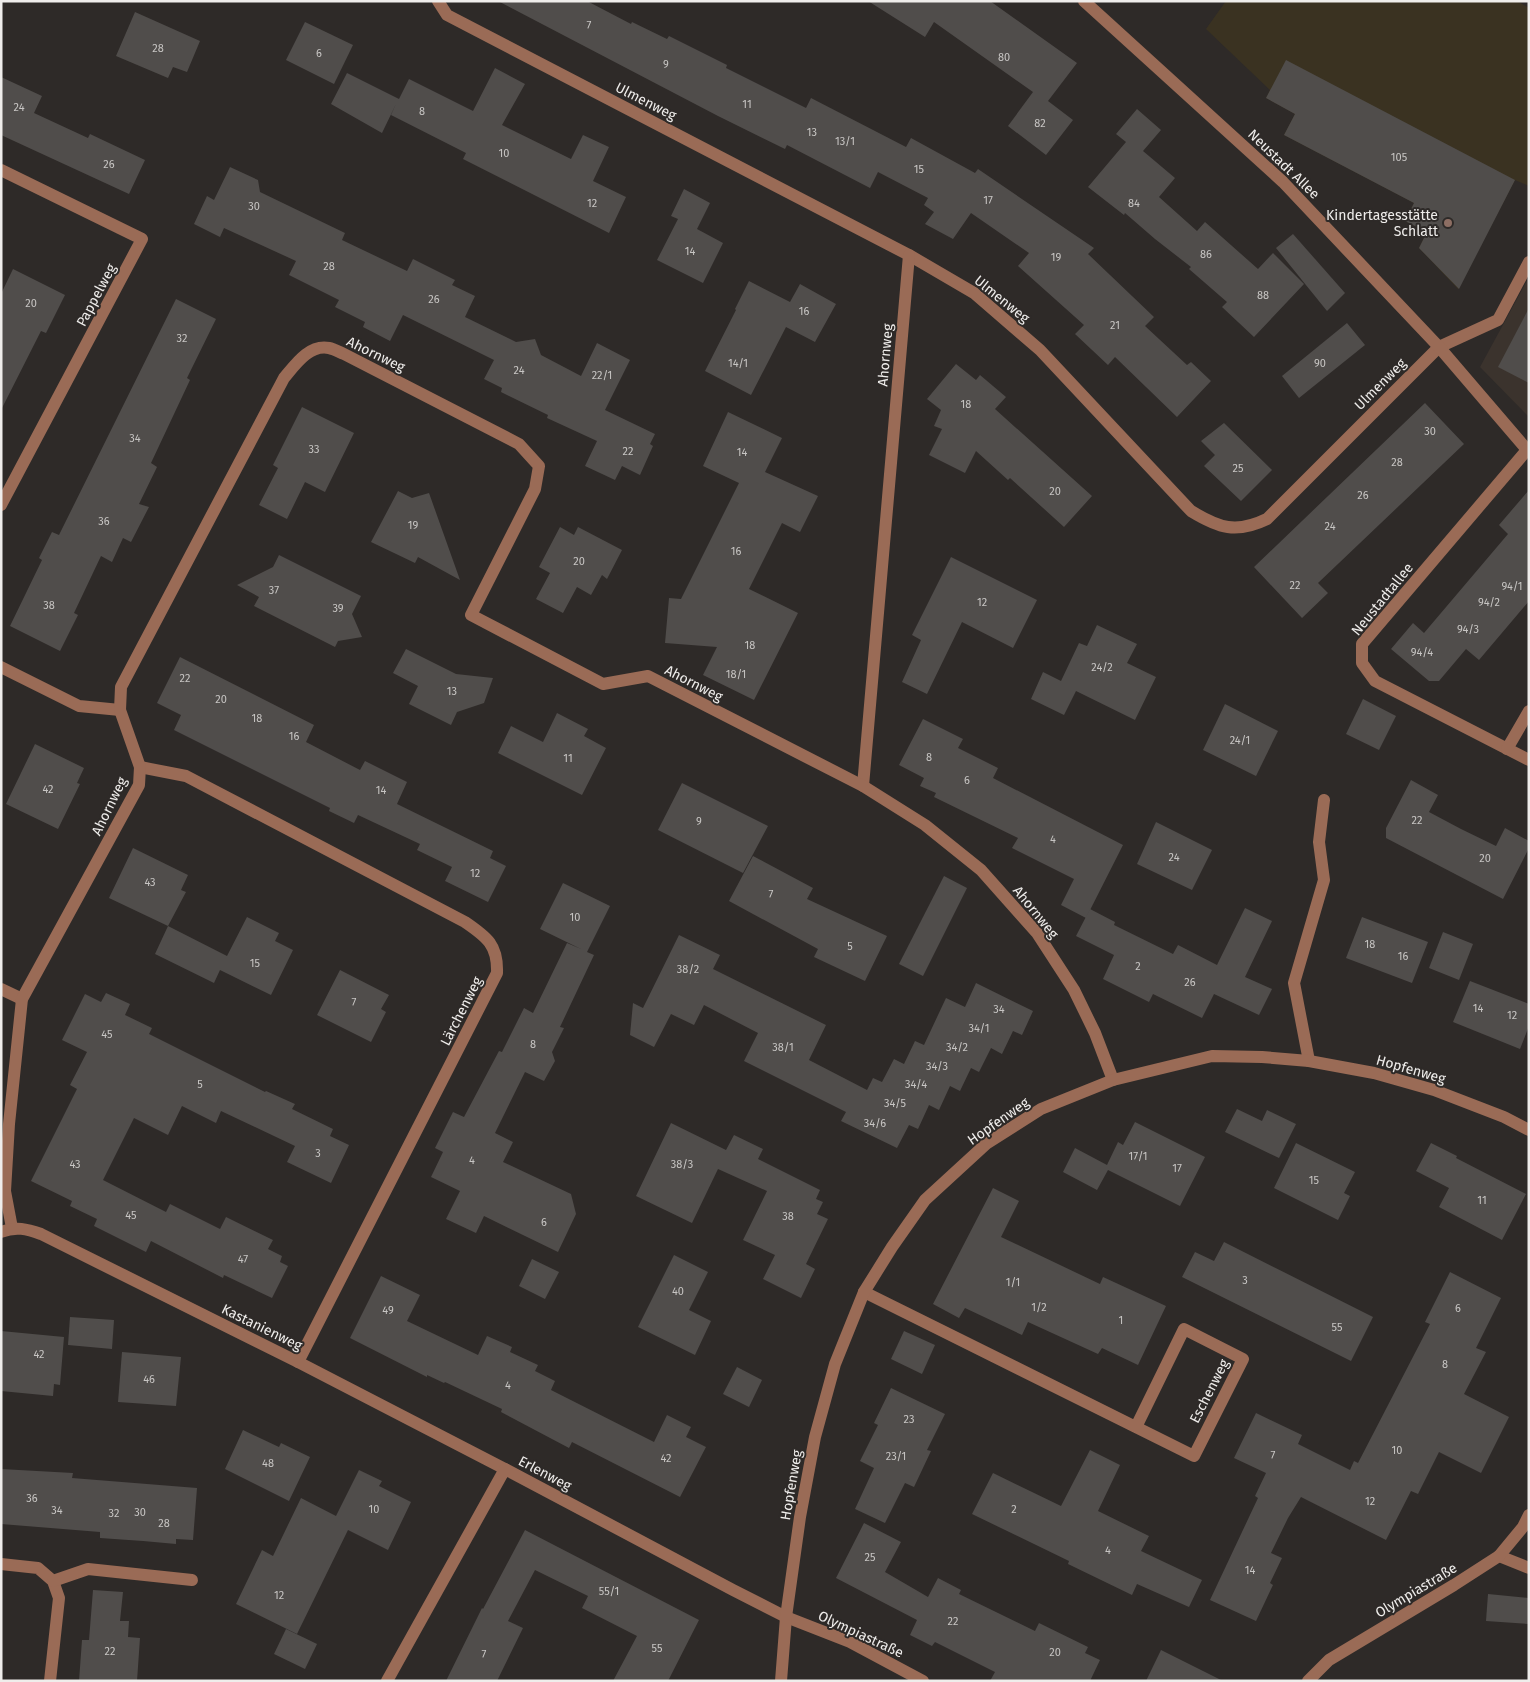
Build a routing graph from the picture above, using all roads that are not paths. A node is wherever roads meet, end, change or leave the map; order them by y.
1 (438, 1) edge
2 (1084, 1) edge
3 (1, 170) edge
4 (909, 255) junction
5 (1529, 262) edge
6 (1439, 347) junction
7 (1528, 451) edge
8 (1, 505) edge
9 (1, 667) edge
10 (120, 710) junction
11 (1529, 711) edge
12 (1507, 749) junction
13 (1529, 760) edge
14 (140, 767) junction
15 (863, 786) junction
16 (1324, 800) dead end
17 (1, 990) edge
18 (22, 999) junction
19 (1309, 1061) junction
20 (1113, 1080) junction
21 (1529, 1130) edge
22 (7, 1230) edge
23 (864, 1292) junction
24 (298, 1362) junction
25 (1136, 1428) junction
26 (505, 1468) junction
27 (1529, 1515) edge
28 (1499, 1556) junction
29 (1, 1564) edge
30 (1529, 1568) edge
31 (192, 1580) dead end
32 (53, 1581) junction
33 (786, 1617) junction
34 (50, 1681) edge
35 (387, 1681) edge
36 (781, 1681) edge
37 (922, 1681) edge
38 (1308, 1681) edge

1 - 4 street, Ulmenweg
2 - 6 street, Neustadt Allee
3 - 8 street, Pappelweg
4 - 6 street, Ulmenweg
4 - 15 street, Ahornweg
5 - 6 street
6 - 7 street, Neustadt Allee
7 - 12 street, Neustadtallee
9 - 10 street
10 - 14 street, Ahornweg
10 - 15 street, Ahornweg
11 - 12 street
12 - 13 street, Neustadtallee
14 - 18 street, Ahornweg
14 - 24 street, Lärchenweg
15 - 20 street, Ahornweg
16 - 19 street
17 - 18 street
18 - 22 street, Ahornweg
19 - 20 street, Hopfenweg
19 - 21 street, Hopfenweg
20 - 23 street, Hopfenweg
22 - 24 street, Kastanienweg
23 - 25 street, Eschenweg
23 - 33 street, Hopfenweg
24 - 26 street, Kastanienweg
25 - 25 street, Eschenweg
26 - 33 street, Erlenweg
26 - 35 street, Erlenweg
27 - 28 street, Olympiastraße
28 - 30 street
28 - 38 street, Olympiastraße
29 - 32 street
31 - 32 street
32 - 34 street
33 - 36 street, Hopfenweg
33 - 37 street, Olympiastraße

